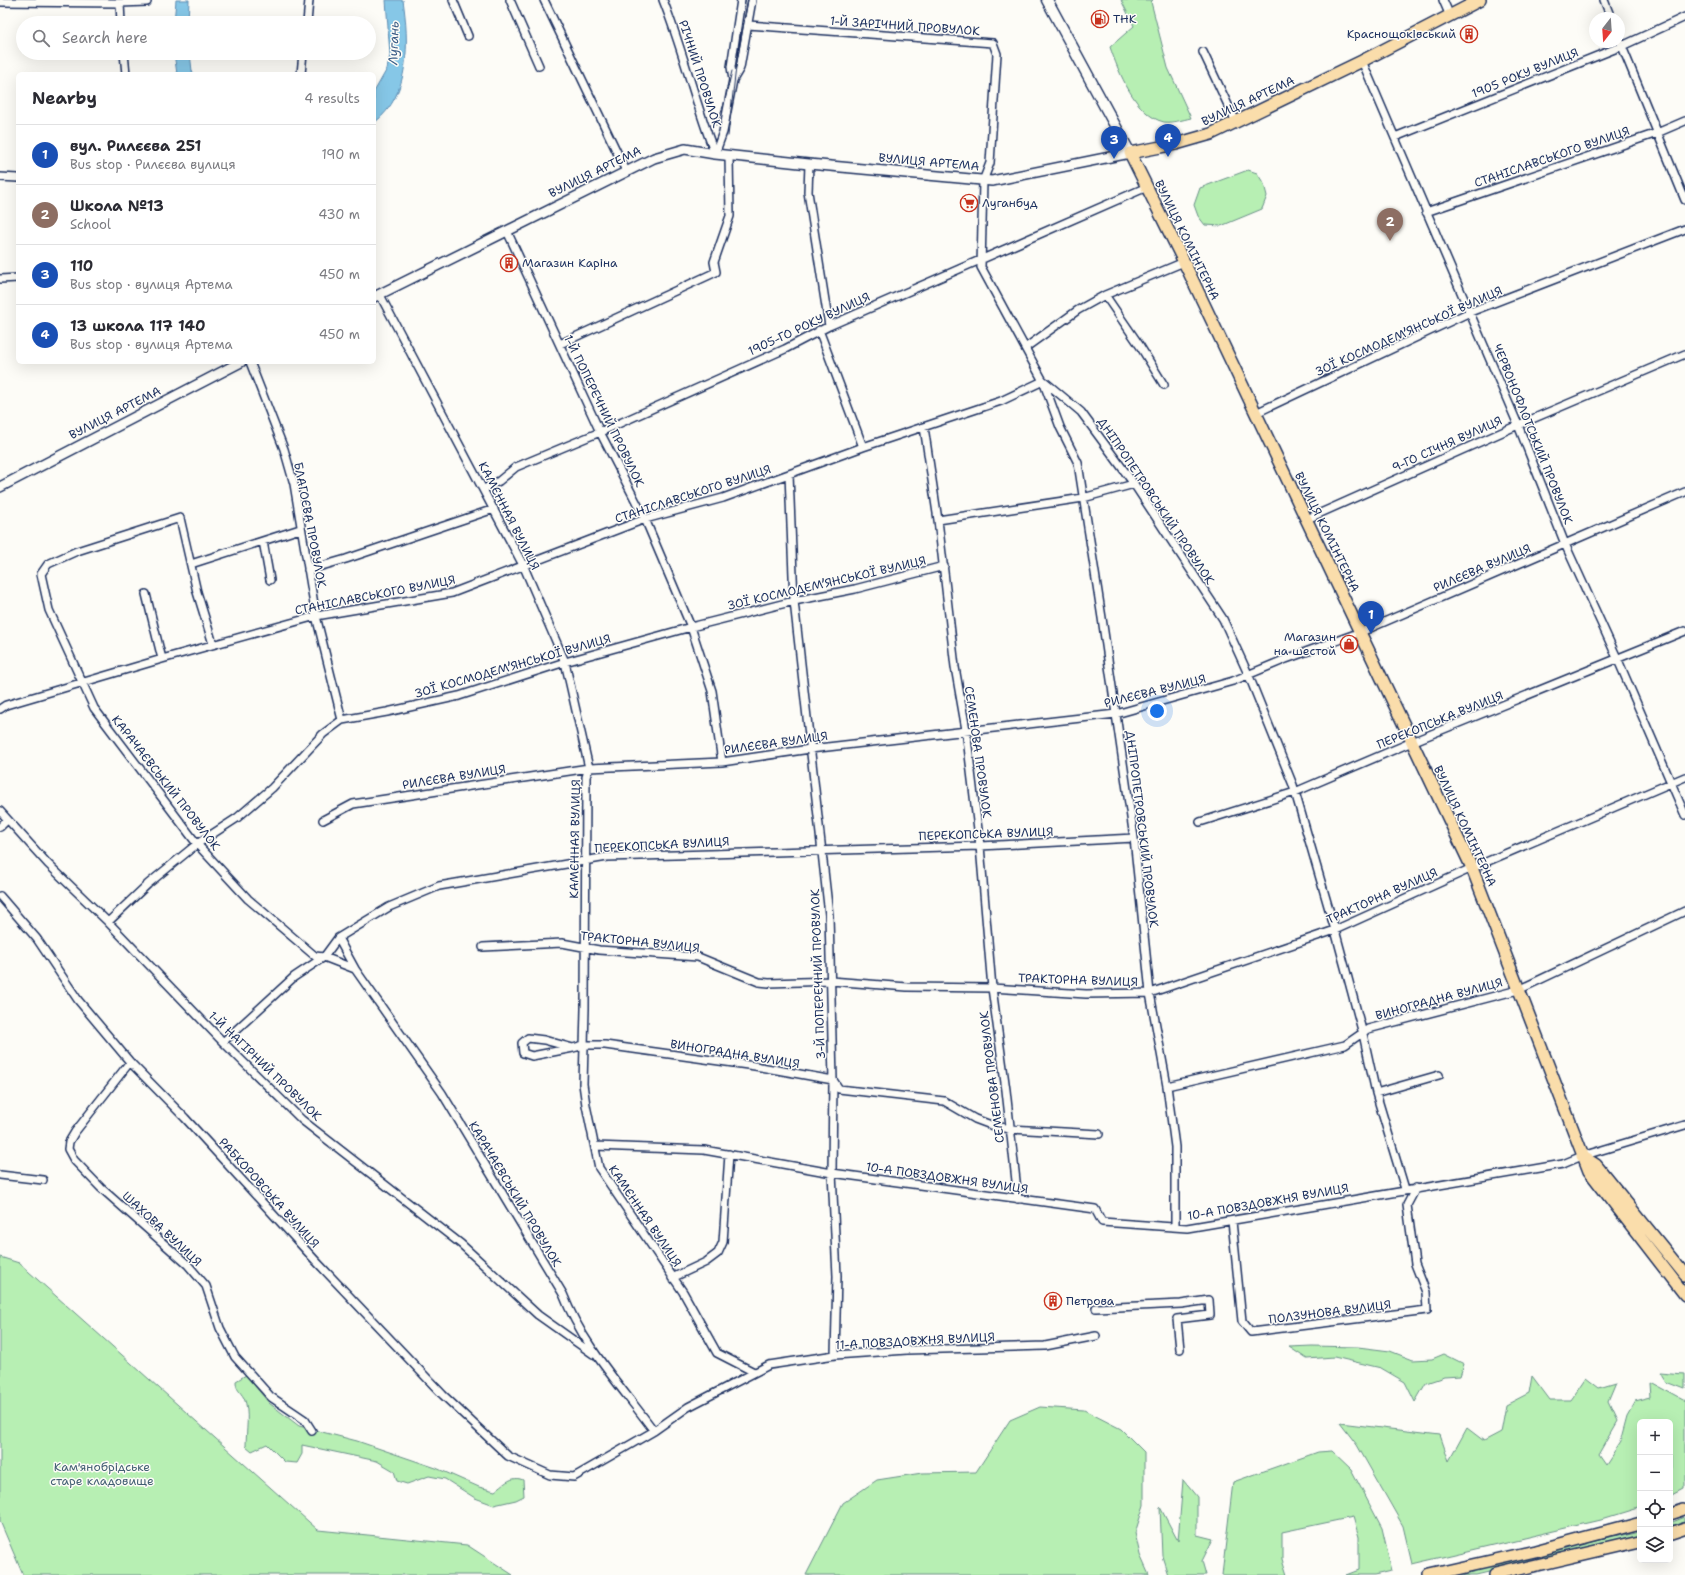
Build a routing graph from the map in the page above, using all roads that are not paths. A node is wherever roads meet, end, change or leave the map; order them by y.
1 (309, 0) edge
2 (453, 0) edge
3 (510, 0) edge
4 (544, 0) edge
5 (663, 0) edge
6 (741, 0) edge
7 (752, 0) edge
8 (1047, 0) edge
9 (1444, 0) edge
10 (1480, 0) edge
11 (1604, 0) edge
12 (0, 2) edge
13 (147, 2) dead end
14 (120, 3) junction
15 (1609, 12) edge
16 (121, 16) edge
17 (308, 16) edge
18 (1450, 16) junction
19 (1685, 18) edge
20 (748, 25) junction
21 (468, 36) dead end
22 (1625, 45) edge
23 (1617, 48) edge
24 (1623, 48) edge
25 (1203, 52) dead end
26 (125, 60) edge
27 (302, 60) edge
28 (1362, 61) junction
29 (539, 66) dead end
30 (126, 72) edge
31 (301, 72) edge
32 (733, 80) junction
33 (1685, 121) edge
34 (1236, 122) junction
35 (1657, 133) junction
36 (1395, 137) junction
37 (1130, 153) junction
38 (715, 154) junction
39 (730, 156) junction
40 (809, 164) junction
41 (626, 171) junction
42 (0, 177) edge
43 (16, 178) edge
44 (983, 181) junction
45 (1147, 187) junction
46 (1685, 200) edge
47 (1426, 212) junction
48 (1685, 229) edge
49 (507, 231) junction
50 (982, 260) junction
51 (1184, 262) junction
52 (16, 278) edge
53 (0, 279) edge
54 (1105, 295) junction
55 (377, 296) edge
56 (1470, 312) junction
57 (829, 326) junction
58 (819, 330) junction
59 (560, 344) junction
60 (1025, 348) junction
61 (1685, 354) edge
62 (237, 364) edge
63 (251, 364) edge
64 (1043, 381) junction
65 (1164, 385) dead end
66 (1256, 413) junction
67 (1518, 425) junction
68 (924, 428) junction
69 (600, 432) junction
70 (863, 447) junction
71 (789, 474) junction
72 (1134, 484) junction
73 (0, 487) edge
74 (484, 489) junction
75 (1685, 492) edge
76 (1083, 498) junction
77 (494, 509) junction
78 (645, 519) junction
79 (1307, 519) junction
80 (938, 520) junction
81 (300, 529) junction
82 (263, 541) junction
83 (1565, 544) junction
84 (191, 564) junction
85 (944, 566) junction
86 (524, 567) junction
87 (308, 570) junction
88 (270, 580) dead end
89 (146, 594) dead end
90 (794, 601) junction
91 (316, 616) junction
92 (692, 627) junction
93 (1685, 631) edge
94 (1361, 632) junction
95 (213, 644) junction
96 (162, 659) junction
97 (1618, 660) junction
98 (564, 662) junction
99 (1249, 676) junction
100 (81, 683) junction
101 (0, 709) edge
102 (1116, 714) junction
103 (342, 720) junction
104 (966, 730) junction
105 (1412, 742) junction
106 (810, 749) junction
107 (722, 762) junction
108 (589, 768) junction
109 (1685, 777) edge
110 (1672, 784) junction
111 (1295, 792) junction
112 (0, 811) edge
113 (1685, 815) edge
114 (7, 820) junction
115 (323, 820) dead end
116 (1200, 822) dead end
117 (0, 827) edge
118 (1134, 838) junction
119 (197, 844) junction
120 (980, 846) junction
121 (822, 850) junction
122 (586, 861) junction
123 (1472, 868) junction
124 (0, 896) edge
125 (1685, 911) edge
126 (108, 922) junction
127 (1335, 930) junction
128 (338, 938) junction
129 (482, 947) dead end
130 (585, 948) junction
131 (324, 957) junction
132 (355, 969) junction
133 (831, 981) junction
134 (992, 988) junction
135 (1518, 990) junction
136 (1150, 993) junction
137 (1363, 1034) junction
138 (223, 1042) junction
139 (584, 1045) junction
140 (573, 1048) junction
141 (130, 1062) junction
142 (1438, 1074) dead end
143 (833, 1080) junction
144 (1167, 1086) junction
145 (1376, 1093) junction
146 (1685, 1125) edge
147 (1010, 1129) junction
148 (1099, 1134) dead end
149 (595, 1146) junction
150 (729, 1154) junction
151 (1582, 1156) junction
152 (832, 1173) junction
153 (0, 1175) edge
154 (43, 1180) dead end
155 (1416, 1188) junction
156 (1405, 1190) junction
157 (1018, 1200) junction
158 (1232, 1221) junction
159 (1175, 1227) junction
160 (1685, 1275) edge
161 (672, 1278) junction
162 (1685, 1295) edge
163 (1096, 1308) dead end
164 (1096, 1336) dead end
165 (1180, 1349) dead end
166 (595, 1355) junction
167 (835, 1355) junction
168 (754, 1372) junction
169 (312, 1431) dead end
170 (654, 1431) junction
171 (550, 1475) joint
172 (1685, 1509) edge
173 (1673, 1513) edge
174 (1637, 1524) edge
175 (1685, 1529) edge
176 (1673, 1533) edge
177 (1637, 1542) edge
178 (1429, 1575) edge
179 (1494, 1575) edge

1 - 17 street
2 - 21 street
3 - 29 street
4 - 41 street
5 - 38 street, РІЧНИЙ ПРОВУЛОК
6 - 32 street
7 - 20 street
8 - 37 main road, ВУЛИЦЯ КОМІНТЕРНА
9 - 18 street
10 - 18 main road, ВУЛИЦЯ АРТЕМА
11 - 15 street
12 - 14 street
13 - 14 street
14 - 16 street
18 - 28 main road, ВУЛИЦЯ АРТЕМА
19 - 22 street, 1905 РОКУ ВУЛИЦЯ
20 - 32 street
20 - 44 street, 1-Й ЗАРІЧНИЙ ПРОВУЛОК
23 - 36 street, 1905 РОКУ ВУЛИЦЯ
24 - 35 street
25 - 34 street
26 - 30 street
27 - 31 street
28 - 34 main road, ВУЛИЦЯ АРТЕМА
28 - 36 street, ЧЕРВОНОФЛОТСЬКИЙ ПРОВУЛОК
32 - 38 street
33 - 35 street, СТАНІСЛАВСЬКОГО ВУЛИЦЯ
34 - 37 main road, ВУЛИЦЯ АРТЕМА
35 - 46 street
35 - 47 street, СТАНІСЛАВСЬКОГО ВУЛИЦЯ
36 - 47 street, ЧЕРВОНОФЛОТСЬКИЙ ПРОВУЛОК
37 - 44 street, ВУЛИЦЯ АРТЕМА
37 - 45 main road, ВУЛИЦЯ КОМІНТЕРНА
38 - 39 street, ВУЛИЦЯ АРТЕМА
38 - 41 street, ВУЛИЦЯ АРТЕМА
39 - 40 street, ВУЛИЦЯ АРТЕМА
39 - 59 street
40 - 44 street, ВУЛИЦЯ АРТЕМА
40 - 57 street
41 - 49 street, ВУЛИЦЯ АРТЕМА
42 - 43 street
44 - 50 street
45 - 50 street, 1905-ГО РОКУ ВУЛИЦЯ
45 - 51 main road, ВУЛИЦЯ КОМІНТЕРНА
47 - 56 street, ЧЕРВОНОФЛОТСЬКИЙ ПРОВУЛОК
48 - 56 street, ЗОЇ КОСМОДЕМ’ЯНСЬКОЇ ВУЛИЦЯ
49 - 55 street, ВУЛИЦЯ АРТЕМА
49 - 59 street, 1-Й ПОПЕРЕЧНИЙ ПРОВУЛОК
50 - 57 street, 1905-ГО РОКУ ВУЛИЦЯ
50 - 60 street
51 - 54 street
51 - 66 main road, ВУЛИЦЯ КОМІНТЕРНА
52 - 53 street
54 - 60 street
54 - 65 street
55 - 74 street, КАМЄННАЯ ВУЛИЦЯ
56 - 66 street, ЗОЇ КОСМОДЕМ’ЯНСЬКОЇ ВУЛИЦЯ
56 - 67 street, ЧЕРВОНОФЛОТСЬКИЙ ПРОВУЛОК
57 - 58 street, 1905-ГО РОКУ ВУЛИЦЯ
58 - 69 street, 1905-ГО РОКУ ВУЛИЦЯ
58 - 70 street
59 - 69 street, 1-Й ПОПЕРЕЧНИЙ ПРОВУЛОК
60 - 64 street
61 - 67 street, 9-ГО СІЧНЯ ВУЛИЦЯ
62 - 73 street, ВУЛИЦЯ АРТЕМА
63 - 81 street, БЛАГОЄВА ПРОВУЛОК
64 - 68 street, СТАНІСЛАВСЬКОГО ВУЛИЦЯ
64 - 72 street, ДНІПРОПЕТРОВСЬКИЙ ПРОВУЛОК
64 - 76 street, ДНІПРОПЕТРОВСЬКИЙ ПРОВУЛОК
66 - 79 main road, ВУЛИЦЯ КОМІНТЕРНА
67 - 79 street, 9-ГО СІЧНЯ ВУЛИЦЯ
67 - 83 street, ЧЕРВОНОФЛОТСЬКИЙ ПРОВУЛОК
68 - 70 street, СТАНІСЛАВСЬКОГО ВУЛИЦЯ
68 - 80 street, СЕМЕНОВА ПРОВУЛОК
69 - 74 street, 1905-ГО РОКУ ВУЛИЦЯ
69 - 78 street, 1-Й ПОПЕРЕЧНИЙ ПРОВУЛОК
70 - 71 street, СТАНІСЛАВСЬКОГО ВУЛИЦЯ
71 - 78 street, СТАНІСЛАВСЬКОГО ВУЛИЦЯ
71 - 90 street, 3-Й ПОПЕРЕЧНИЙ ПРОВУЛОК
72 - 76 street
72 - 99 street, ДНІПРОПЕТРОВСЬКИЙ ПРОВУЛОК
74 - 77 street, КАМЄННАЯ ВУЛИЦЯ
75 - 83 street, РИЛЄЄВА ВУЛИЦЯ
76 - 80 street
76 - 102 street, ДНІПРОПЕТРОВСЬКИЙ ПРОВУЛОК
77 - 86 street, КАМЄННАЯ ВУЛИЦЯ
77 - 87 street
78 - 86 street, СТАНІСЛАВСЬКОГО ВУЛИЦЯ
78 - 92 street, 1-Й ПОПЕРЕЧНИЙ ПРОВУЛОК
79 - 94 main road, ВУЛИЦЯ КОМІНТЕРНА
80 - 85 street, СЕМЕНОВА ПРОВУЛОК
81 - 82 street
81 - 87 street, БЛАГОЄВА ПРОВУЛОК
82 - 84 street
82 - 88 street
83 - 94 street, РИЛЄЄВА ВУЛИЦЯ
83 - 97 street, ЧЕРВОНОФЛОТСЬКИЙ ПРОВУЛОК
84 - 95 street
84 - 100 street, КАРАЧАЄВСЬКИЙ ПРОВУЛОК
85 - 90 street, ЗОЇ КОСМОДЕМ’ЯНСЬКОЇ ВУЛИЦЯ
85 - 104 street, СЕМЕНОВА ПРОВУЛОК
86 - 91 street, СТАНІСЛАВСЬКОГО ВУЛИЦЯ
86 - 98 street, КАМЄННАЯ ВУЛИЦЯ
87 - 91 street, БЛАГОЄВА ПРОВУЛОК
89 - 96 street
90 - 92 street, ЗОЇ КОСМОДЕМ’ЯНСЬКОЇ ВУЛИЦЯ
90 - 106 street, 3-Й ПОПЕРЕЧНИЙ ПРОВУЛОК
91 - 95 street, СТАНІСЛАВСЬКОГО ВУЛИЦЯ
91 - 103 street, БЛАГОЄВА ПРОВУЛОК
92 - 98 street, ЗОЇ КОСМОДЕМ’ЯНСЬКОЇ ВУЛИЦЯ
92 - 107 street, 1-Й ПОПЕРЕЧНИЙ ПРОВУЛОК
93 - 97 street, ПЕРЕКОПСЬКА ВУЛИЦЯ
94 - 99 street, РИЛЄЄВА ВУЛИЦЯ
94 - 105 main road, ВУЛИЦЯ КОМІНТЕРНА
95 - 96 street, СТАНІСЛАВСЬКОГО ВУЛИЦЯ
96 - 100 street, СТАНІСЛАВСЬКОГО ВУЛИЦЯ
97 - 105 street, ПЕРЕКОПСЬКА ВУЛИЦЯ
97 - 110 street, ЧЕРВОНОФЛОТСЬКИЙ ПРОВУЛОК
98 - 103 street, ЗОЇ КОСМОДЕМ’ЯНСЬКОЇ ВУЛИЦЯ
98 - 108 street, КАМЄННАЯ ВУЛИЦЯ
99 - 102 street, РИЛЄЄВА ВУЛИЦЯ
99 - 111 street, ДНІПРОПЕТРОВСЬКИЙ ПРОВУЛОК
100 - 101 street, СТАНІСЛАВСЬКОГО ВУЛИЦЯ
100 - 119 street, КАРАЧАЄВСЬКИЙ ПРОВУЛОК
102 - 104 street, РИЛЄЄВА ВУЛИЦЯ
102 - 118 street, ДНІПРОПЕТРОВСЬКИЙ ПРОВУЛОК
103 - 119 street, ЗОЇ КОСМОДЕМ’ЯНСЬКОЇ ВУЛИЦЯ
104 - 106 street, РИЛЄЄВА ВУЛИЦЯ
104 - 120 street, СЕМЕНОВА ПРОВУЛОК
105 - 111 street, ПЕРЕКОПСЬКА ВУЛИЦЯ
105 - 123 main road, ВУЛИЦЯ КОМІНТЕРНА
106 - 107 street, РИЛЄЄВА ВУЛИЦЯ
106 - 121 street, 3-Й ПОПЕРЕЧНИЙ ПРОВУЛОК
107 - 108 street, РИЛЄЄВА ВУЛИЦЯ
108 - 115 street, РИЛЄЄВА ВУЛИЦЯ
108 - 122 street, КАМЄННАЯ ВУЛИЦЯ
109 - 110 street, ТРАКТОРНА ВУЛИЦЯ
110 - 113 street, ЧЕРВОНОФЛОТСЬКИЙ ПРОВУЛОК
110 - 123 street, ТРАКТОРНА ВУЛИЦЯ
111 - 116 street, ПЕРЕКОПСЬКА ВУЛИЦЯ
111 - 127 street, ДНІПРОПЕТРОВСЬКИЙ ПРОВУЛОК
112 - 114 street, 1-Й НАГІРНИЙ ПРОВУЛОК
114 - 117 street
114 - 126 street, 1-Й НАГІРНИЙ ПРОВУЛОК
118 - 120 street, ПЕРЕКОПСЬКА ВУЛИЦЯ
118 - 136 street, ДНІПРОПЕТРОВСЬКИЙ ПРОВУЛОК
119 - 126 street, ЗОЇ КОСМОДЕМ’ЯНСЬКОЇ ВУЛИЦЯ
119 - 131 street, КАРАЧАЄВСЬКИЙ ПРОВУЛОК
120 - 121 street, ПЕРЕКОПСЬКА ВУЛИЦЯ
120 - 134 street, СЕМЕНОВА ПРОВУЛОК
121 - 122 street, ПЕРЕКОПСЬКА ВУЛИЦЯ
121 - 133 street, 3-Й ПОПЕРЕЧНИЙ ПРОВУЛОК
122 - 128 street, ПЕРЕКОПСЬКА ВУЛИЦЯ
122 - 130 street, КАМЄННАЯ ВУЛИЦЯ
123 - 127 street, ТРАКТОРНА ВУЛИЦЯ
123 - 135 main road, ВУЛИЦЯ КОМІНТЕРНА
124 - 141 street, РАБКОРОВСЬКА ВУЛИЦЯ
125 - 135 street, ВИНОГРАДНА ВУЛИЦЯ
126 - 138 street, 1-Й НАГІРНИЙ ПРОВУЛОК
127 - 136 street, ТРАКТОРНА ВУЛИЦЯ
127 - 137 street, ДНІПРОПЕТРОВСЬКИЙ ПРОВУЛОК
128 - 131 street, ПЕРЕКОПСЬКА ВУЛИЦЯ
128 - 132 street, КАРАЧАЄВСЬКИЙ ПРОВУЛОК
129 - 130 street, ТРАКТОРНА ВУЛИЦЯ
130 - 133 street, ТРАКТОРНА ВУЛИЦЯ
130 - 139 street, КАМЄННАЯ ВУЛИЦЯ
131 - 132 street, КАРАЧАЄВСЬКИЙ ПРОВУЛОК
131 - 138 street, ПЕРЕКОПСЬКА ВУЛИЦЯ
132 - 166 street, КАРАЧАЄВСЬКИЙ ПРОВУЛОК
133 - 134 street, ТРАКТОРНА ВУЛИЦЯ
133 - 143 street, 3-Й ПОПЕРЕЧНИЙ ПРОВУЛОК
134 - 136 street, ТРАКТОРНА ВУЛИЦЯ
134 - 147 street, СЕМЕНОВА ПРОВУЛОК
135 - 137 street, ВИНОГРАДНА ВУЛИЦЯ
135 - 151 main road, ВУЛИЦЯ КОМІНТЕРНА
136 - 144 street, ДНІПРОПЕТРОВСЬКИЙ ПРОВУЛОК
137 - 144 street, ВИНОГРАДНА ВУЛИЦЯ
137 - 145 street, ДНІПРОПЕТРОВСЬКИЙ ПРОВУЛОК
138 - 166 street, 1-Й НАГІРНИЙ ПРОВУЛОК
139 - 140 street, ВИНОГРАДНА ВУЛИЦЯ
139 - 143 street, ВИНОГРАДНА ВУЛИЦЯ
139 - 149 street, КАМЄННАЯ ВУЛИЦЯ
140 - 140 street, ВИНОГРАДНА ВУЛИЦЯ
141 - 169 street, ШАХОВА ВУЛИЦЯ
141 - 171 street, РАБКОРОВСЬКА ВУЛИЦЯ
142 - 145 street
143 - 147 street, ВИНОГРАДНА ВУЛИЦЯ
143 - 152 street, 3-Й ПОПЕРЕЧНИЙ ПРОВУЛОК
144 - 159 street, ДНІПРОПЕТРОВСЬКИЙ ПРОВУЛОК
145 - 156 street, ДНІПРОПЕТРОВСЬКИЙ ПРОВУЛОК
146 - 151 street, 10-А ПОВЗДОВЖНЯ ВУЛИЦЯ
147 - 148 street, ВИНОГРАДНА ВУЛИЦЯ
147 - 157 street, СЕМЕНОВА ПРОВУЛОК
149 - 150 street, 10-А ПОВЗДОВЖНЯ ВУЛИЦЯ
149 - 161 street, КАМЄННАЯ ВУЛИЦЯ
150 - 152 street, 10-А ПОВЗДОВЖНЯ ВУЛИЦЯ
150 - 161 street
151 - 155 street, 10-А ПОВЗДОВЖНЯ ВУЛИЦЯ
151 - 160 main road
151 - 162 main road, ВУЛИЦЯ КОМІНТЕРНА
152 - 157 street, 10-А ПОВЗДОВЖНЯ ВУЛИЦЯ
152 - 167 street, 3-Й ПОПЕРЕЧНИЙ ПРОВУЛОК
153 - 154 street
155 - 156 street, 10-А ПОВЗДОВЖНЯ ВУЛИЦЯ
155 - 158 street, ПОЛЗУНОВА ВУЛИЦЯ
156 - 158 street, 10-А ПОВЗДОВЖНЯ ВУЛИЦЯ
157 - 159 street, 10-А ПОВЗДОВЖНЯ ВУЛИЦЯ
158 - 159 street, 10-А ПОВЗДОВЖНЯ ВУЛИЦЯ
161 - 168 street, КАМЄННАЯ ВУЛИЦЯ
163 - 165 street
164 - 167 street, 11-А ПОВЗДОВЖНЯ ВУЛИЦЯ
166 - 170 street, КАРАЧАЄВСЬКИЙ ПРОВУЛОК
167 - 168 street, 11-А ПОВЗДОВЖНЯ ВУЛИЦЯ
168 - 170 street, 11-А ПОВЗДОВЖНЯ ВУЛИЦЯ
170 - 171 street, 11-А ПОВЗДОВЖНЯ ВУЛИЦЯ
172 - 173 main road
174 - 178 main road
175 - 176 main road
177 - 179 main road

